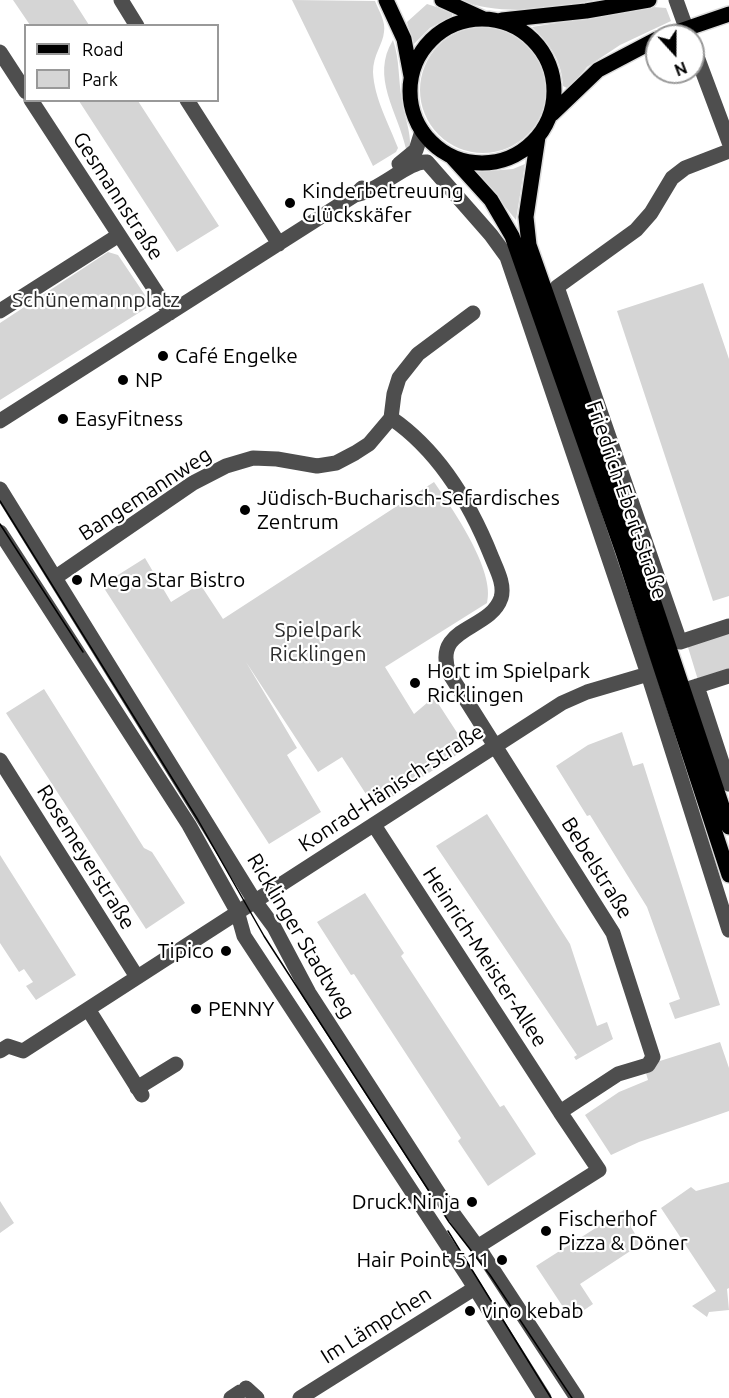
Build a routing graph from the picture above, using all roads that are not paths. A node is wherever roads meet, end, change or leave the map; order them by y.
1 (121, 0) edge
2 (386, 0) edge
3 (442, 0) edge
4 (649, 0) edge
5 (676, 0) edge
6 (729, 14) edge
7 (491, 20) junction
8 (136, 24) edge
9 (685, 24) edge
10 (705, 25) edge
11 (645, 45) edge
12 (0, 52) edge
13 (6, 74) edge
14 (411, 78) junction
15 (705, 78) edge
16 (24, 90) edge
17 (32, 102) edge
18 (188, 102) edge
19 (550, 117) junction
20 (422, 131) junction
21 (538, 136) junction
22 (729, 142) edge
23 (729, 151) edge
24 (452, 157) junction
25 (355, 195) junction
26 (119, 235) junction
27 (279, 244) junction
28 (521, 276) junction
29 (550, 285) junction
30 (0, 311) edge
31 (170, 313) junction
32 (473, 313) dead end
33 (391, 418) junction
34 (0, 421) edge
35 (0, 489) edge
36 (0, 532) edge
37 (56, 578) junction
38 (729, 626) edge
39 (655, 672) junction
40 (729, 676) edge
41 (690, 689) junction
42 (494, 747) junction
43 (0, 760) edge
44 (729, 784) edge
45 (374, 825) junction
46 (729, 827) edge
47 (729, 875) edge
48 (245, 906) junction
49 (729, 930) edge
50 (137, 977) junction
51 (88, 1009) junction
52 (3, 1044) edge
53 (176, 1064) dead end
54 (560, 1112) junction
55 (477, 1247) junction
56 (475, 1288) junction
57 (300, 1398) edge
58 (544, 1398) edge
59 (577, 1398) edge

1 - 8 street
2 - 14 main road
3 - 7 main road
4 - 7 main road
5 - 9 street
6 - 10 main road
7 - 14 main road
7 - 19 main road
11 - 19 main road
12 - 13 street
13 - 16 street
14 - 20 main road
15 - 22 street
17 - 26 street, Gesmannstraße
18 - 27 street
19 - 21 main road
20 - 24 main road
20 - 25 street
21 - 24 main road
21 - 29 main road, Friedrich-Ebert-Straße
23 - 29 street
24 - 28 main road, Friedrich-Ebert-Straße
25 - 27 street
25 - 28 street
26 - 30 street
26 - 31 street, Gesmannstraße
27 - 31 street
28 - 39 main road, Friedrich-Ebert-Straße
29 - 38 street, Friedrich-Ebert-Straße
29 - 41 main road, Friedrich-Ebert-Straße
31 - 34 street
32 - 33 street
33 - 37 street, Bangemannweg
33 - 42 street, Bebelstraße
35 - 37 street, Ricklinger Stadtweg
36 - 48 street, Ricklinger Stadtweg
37 - 48 street, Ricklinger Stadtweg
39 - 42 street, Konrad-Hänisch-Straße
39 - 47 main road, Friedrich-Ebert-Straße
39 - 49 street, Friedrich-Ebert-Straße
40 - 41 street
41 - 44 street, Friedrich-Ebert-Straße
41 - 46 main road, Friedrich-Ebert-Straße
42 - 45 street, Konrad-Hänisch-Straße
42 - 54 street, Bebelstraße
43 - 50 street, Rosemeyerstraße
45 - 48 street, Konrad-Hänisch-Straße
45 - 54 street, Heinrich-Meister-Allee
48 - 50 street, Konrad-Hänisch-Straße
48 - 55 street, Ricklinger Stadtweg
48 - 56 street, Ricklinger Stadtweg
50 - 51 street, Konrad-Hänisch-Straße
51 - 52 street, Konrad-Hänisch-Straße
51 - 53 street
54 - 55 street, Heinrich-Meister-Allee
55 - 59 street, Ricklinger Stadtweg
56 - 57 street, Im Lämpchen
56 - 58 street, Ricklinger Stadtweg

